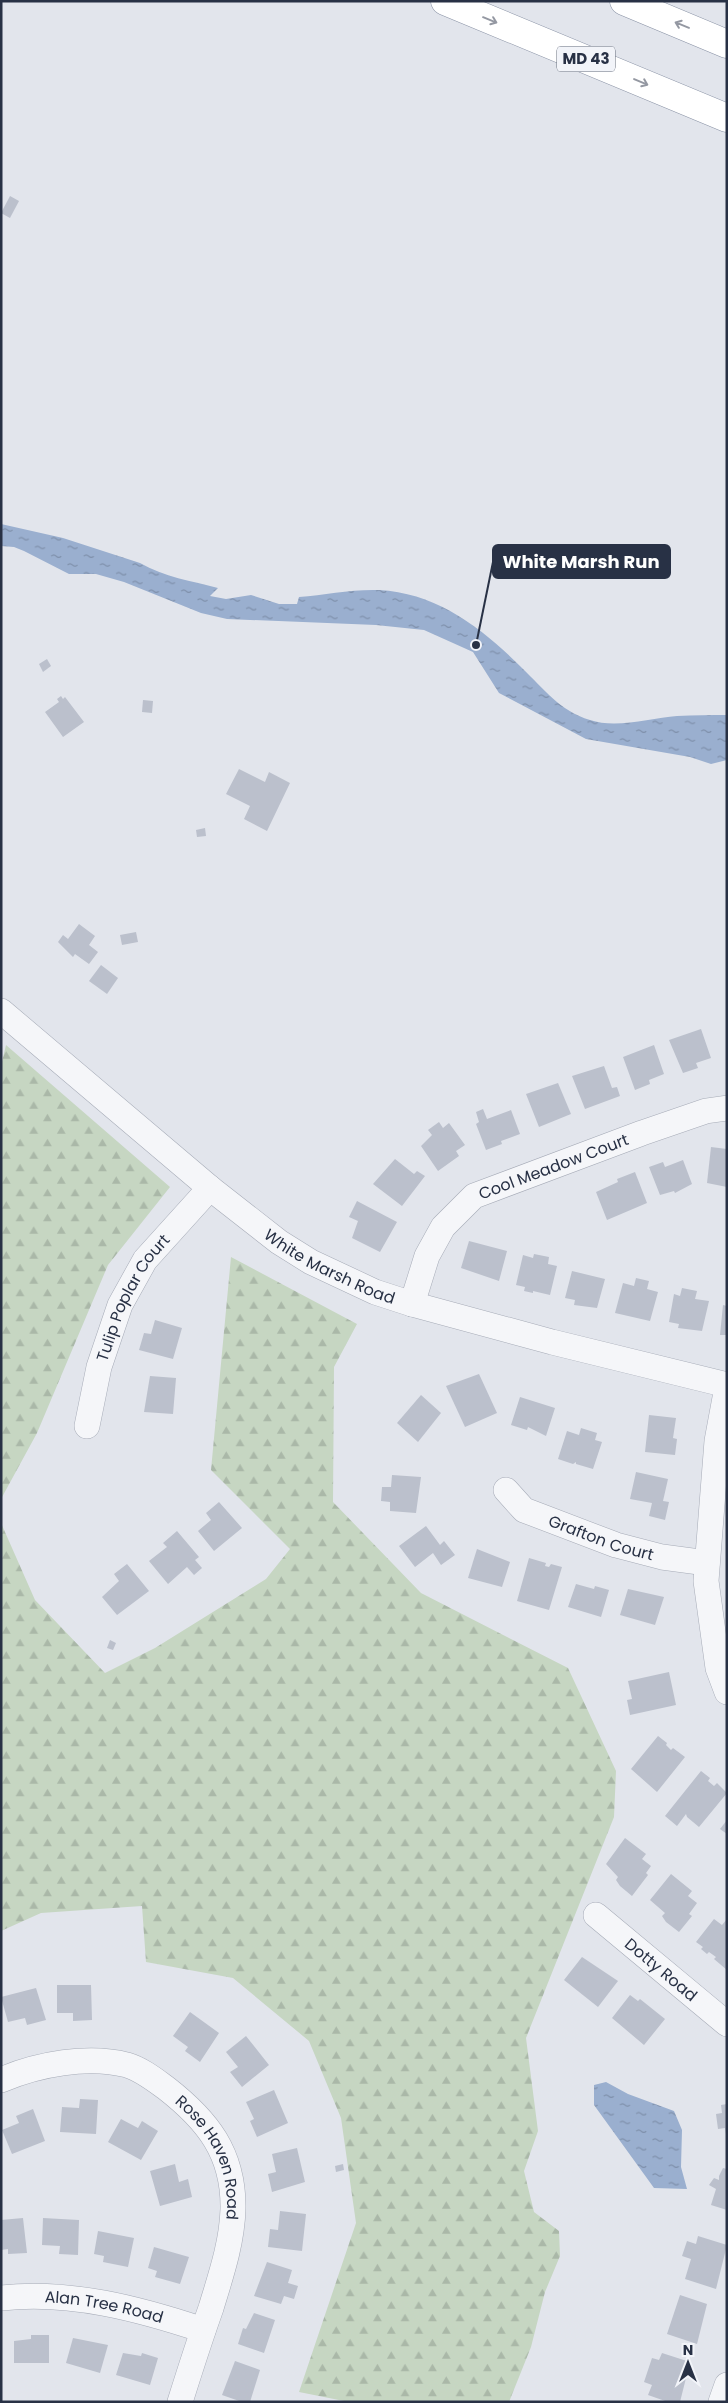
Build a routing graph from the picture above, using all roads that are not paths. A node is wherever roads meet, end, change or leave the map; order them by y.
1 (445, 1) edge
2 (624, 1) edge
3 (727, 44) edge
4 (727, 118) edge
5 (1, 1011) edge
6 (727, 1108) edge
7 (210, 1188) junction
8 (412, 1304) junction
9 (727, 1386) edge
10 (87, 1426) dead end
11 (506, 1490) dead end
12 (707, 1563) junction
13 (727, 1692) edge
14 (596, 1915) dead end
15 (727, 2024) edge
16 (1, 2080) edge
17 (1, 2298) edge
18 (204, 2330) junction
19 (727, 2385) edge
20 (180, 2402) edge
21 (721, 2402) edge

1 -> 4 highway, MD 43
3 -> 2 highway
5 - 7 street, White Marsh Road
6 - 8 street, Cool Meadow Court
7 - 8 street, White Marsh Road
7 - 10 street, Tulip Poplar Court
8 - 9 street, White Marsh Road
9 - 12 street
11 - 12 street, Grafton Court
12 - 13 street
14 - 15 street, Dotty Road
16 - 18 street, Rose Haven Road
17 - 18 street, Alan Tree Road
18 - 20 street, Rose Haven Road
19 - 21 street

